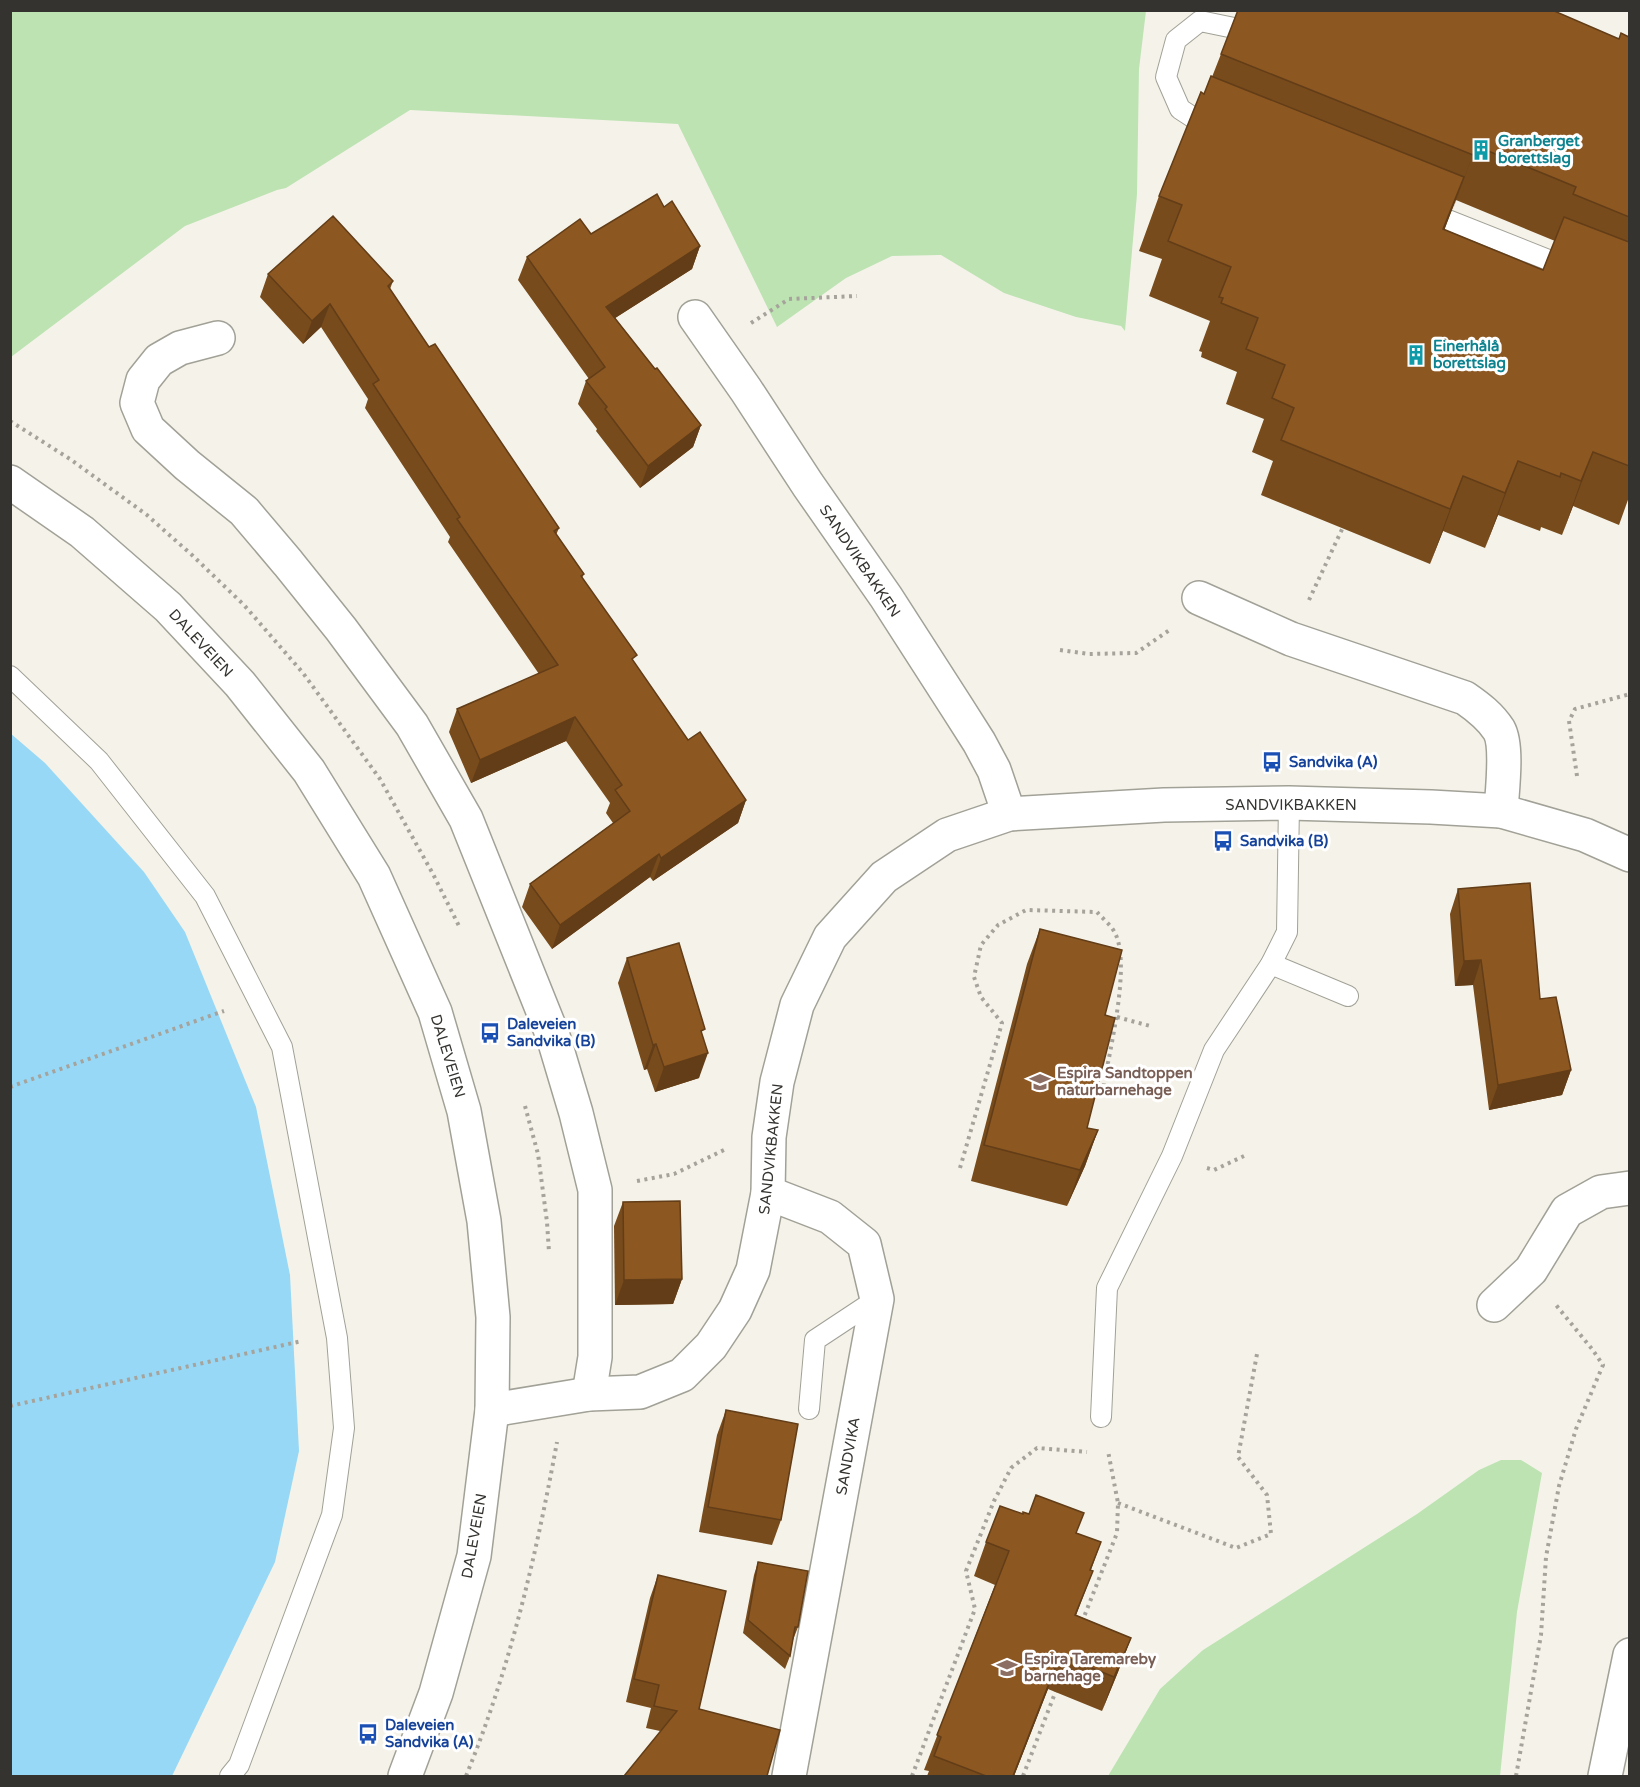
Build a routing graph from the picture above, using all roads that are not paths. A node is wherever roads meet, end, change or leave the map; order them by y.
1 (1234, 28) edge
2 (1233, 135) edge
3 (1410, 205) edge
4 (1586, 275) edge
5 (695, 317) dead end
6 (218, 338) dead end
7 (10, 482) edge
8 (1199, 598) road end
9 (10, 676) edge
10 (1289, 803) junction
11 (1501, 811) junction
12 (1009, 814) junction
13 (1629, 855) edge
14 (1271, 964) junction
15 (1348, 996) dead end
16 (1629, 1188) edge
17 (768, 1193) junction
18 (877, 1299) junction
19 (1494, 1305) dead end
20 (589, 1394) junction
21 (809, 1409) dead end
22 (492, 1410) junction
23 (1101, 1417) road end
24 (1629, 1655) edge
25 (231, 1776) edge
26 (405, 1776) edge
27 (789, 1776) edge
28 (1605, 1776) edge

1 - 2 lane
3 - 4 lane
5 - 12 street, SANDVIKBAKKEN
6 - 20 street
7 - 22 street, DALEVEIEN
8 - 11 street
9 - 25 lane
10 - 11 street, SANDVIKBAKKEN
10 - 12 street, SANDVIKBAKKEN
10 - 14 lane
11 - 13 street, SANDVIKBAKKEN
12 - 17 street, SANDVIKBAKKEN
14 - 15 lane
14 - 23 lane
16 - 19 street
17 - 18 street, SANDVIKA
17 - 20 street, SANDVIKBAKKEN
18 - 21 lane
18 - 27 street, SANDVIKA
20 - 22 street, SANDVIKBAKKEN
22 - 26 street, DALEVEIEN
24 - 28 street

